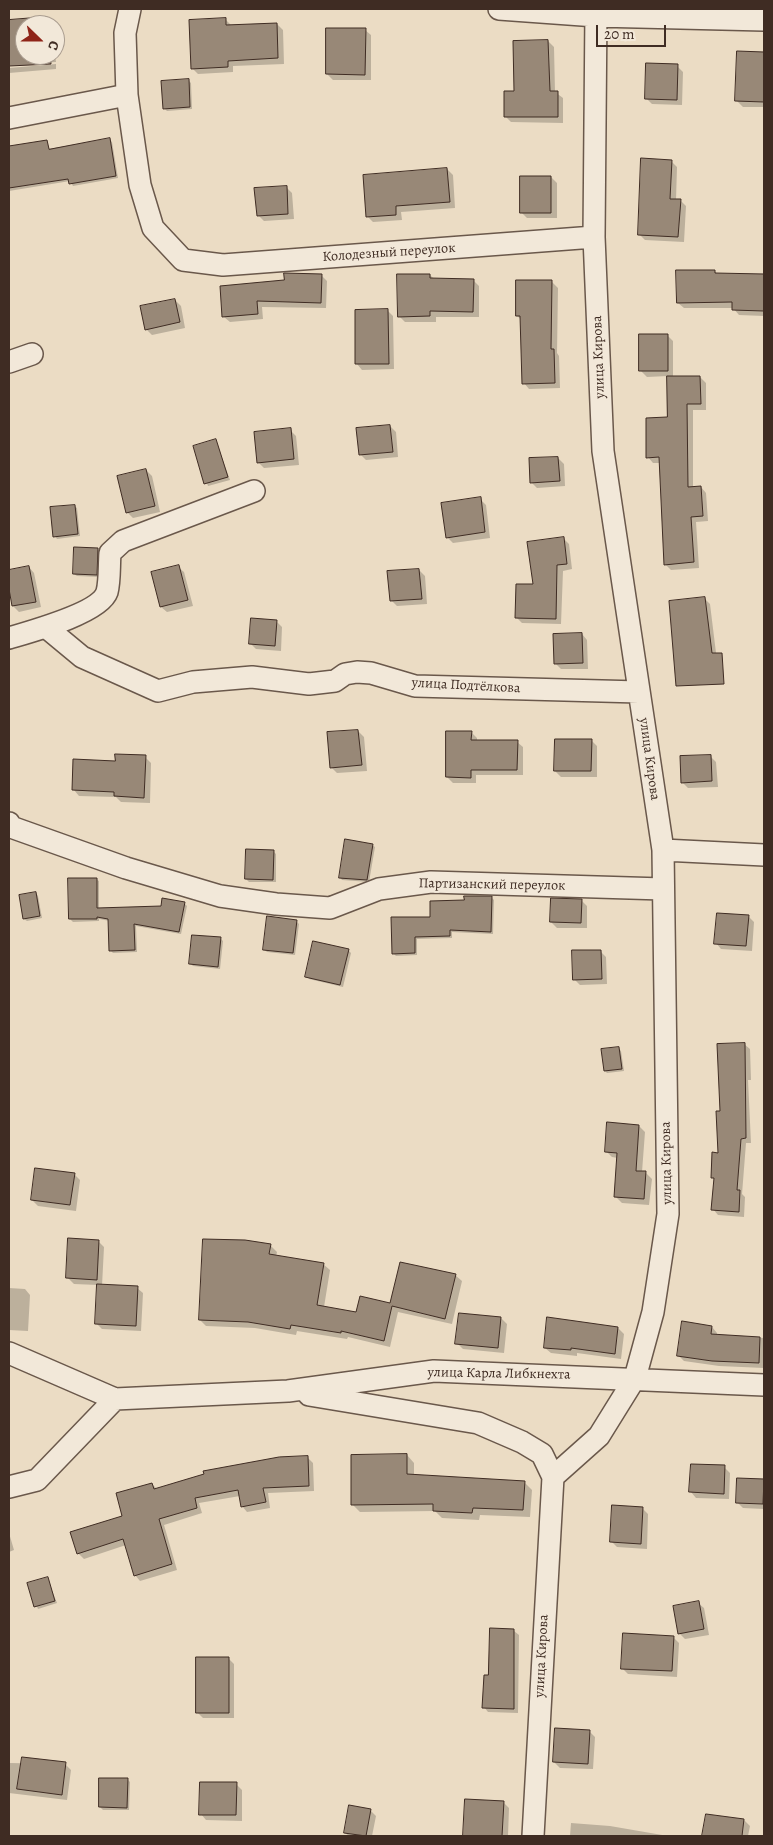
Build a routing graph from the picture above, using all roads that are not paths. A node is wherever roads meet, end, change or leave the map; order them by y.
1 (130, 9) edge
2 (499, 9) edge
3 (596, 12) edge
4 (764, 20) edge
5 (127, 95) junction
6 (9, 118) edge
7 (594, 237) junction
8 (32, 354) dead end
9 (9, 362) edge
10 (254, 491) dead end
11 (47, 628) junction
12 (9, 638) edge
13 (640, 692) junction
14 (9, 823) edge
15 (663, 850) junction
16 (764, 855) edge
17 (663, 889) junction
18 (9, 1353) edge
19 (635, 1378) junction
20 (764, 1384) edge
21 (288, 1391) junction
22 (114, 1399) junction
23 (552, 1477) junction
24 (9, 1487) edge
25 (533, 1836) edge

1 - 5 street
2 - 3 street
3 - 4 street
3 - 7 street, улица Кирова
5 - 6 street
5 - 7 street, Колодезный переулок
7 - 13 street, улица Кирова
8 - 9 street
10 - 11 street
11 - 12 street
11 - 13 street, улица Подтёлкова
13 - 15 street, улица Кирова
14 - 17 street, Партизанский переулок
15 - 16 street
15 - 17 street, улица Кирова
17 - 19 street, улица Кирова
18 - 22 street, улица Карла Либкнехта
19 - 20 street, улица Карла Либкнехта
19 - 21 street, улица Карла Либкнехта
19 - 23 street, улица Кирова
21 - 22 street, улица Карла Либкнехта
21 - 23 street, улица Кирова
22 - 24 street
23 - 25 street, улица Кирова

